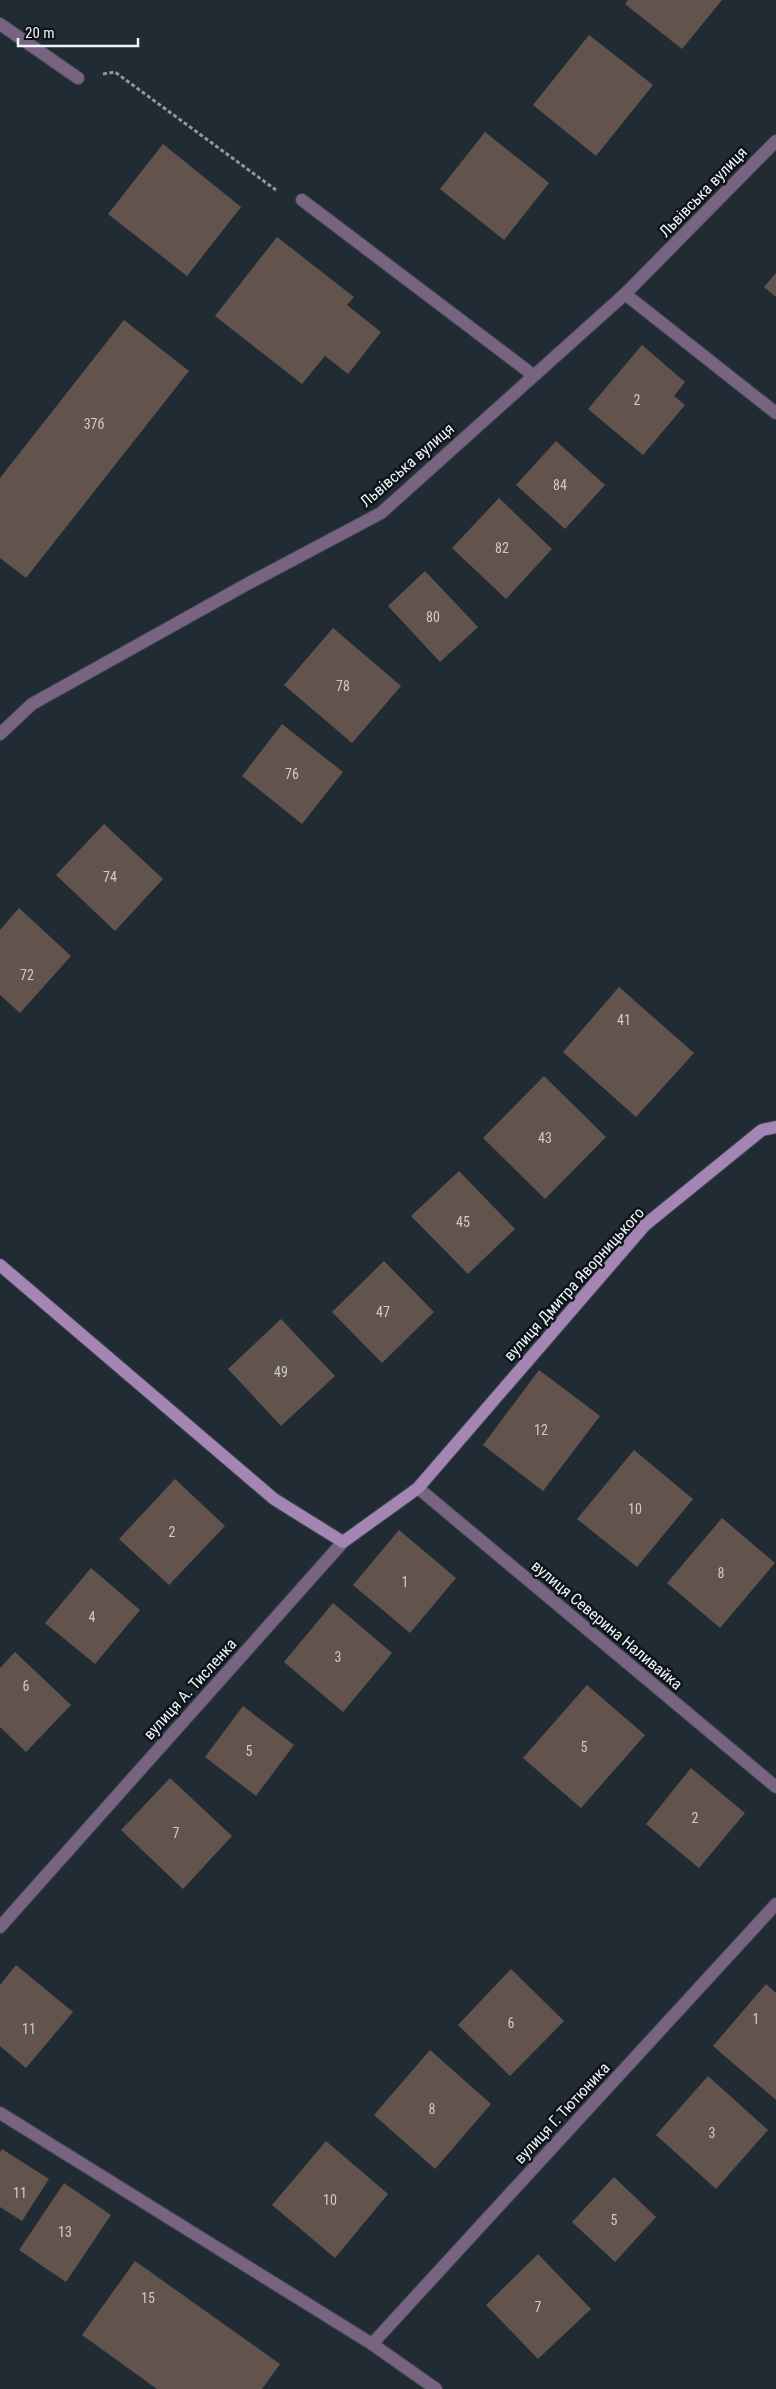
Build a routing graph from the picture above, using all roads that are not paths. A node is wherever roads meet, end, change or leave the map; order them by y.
1 (0, 24) edge
2 (78, 78) road end
3 (776, 141) edge
4 (302, 200) road end
5 (625, 294) junction
6 (533, 375) junction
7 (776, 413) edge
8 (0, 734) edge
9 (776, 1127) edge
10 (0, 1265) edge
11 (418, 1488) junction
12 (343, 1542) junction
13 (776, 1787) edge
14 (776, 1904) edge
15 (0, 1926) edge
16 (0, 2113) edge
17 (372, 2344) junction
18 (436, 2389) edge

1 - 2 street
3 - 5 street, Львівська вулиця
4 - 6 street
5 - 6 street, Львівська вулиця
5 - 7 street
6 - 8 street, Львівська вулиця
9 - 11 street, вулиця Дмитра Яворницького
10 - 12 street
11 - 12 street, вулиця А. Тисленка
11 - 13 street, вулиця Северина Наливайка
12 - 15 street, вулиця А. Тисленка
14 - 17 street, вулиця Г. Тютюника
16 - 17 street
17 - 18 street

